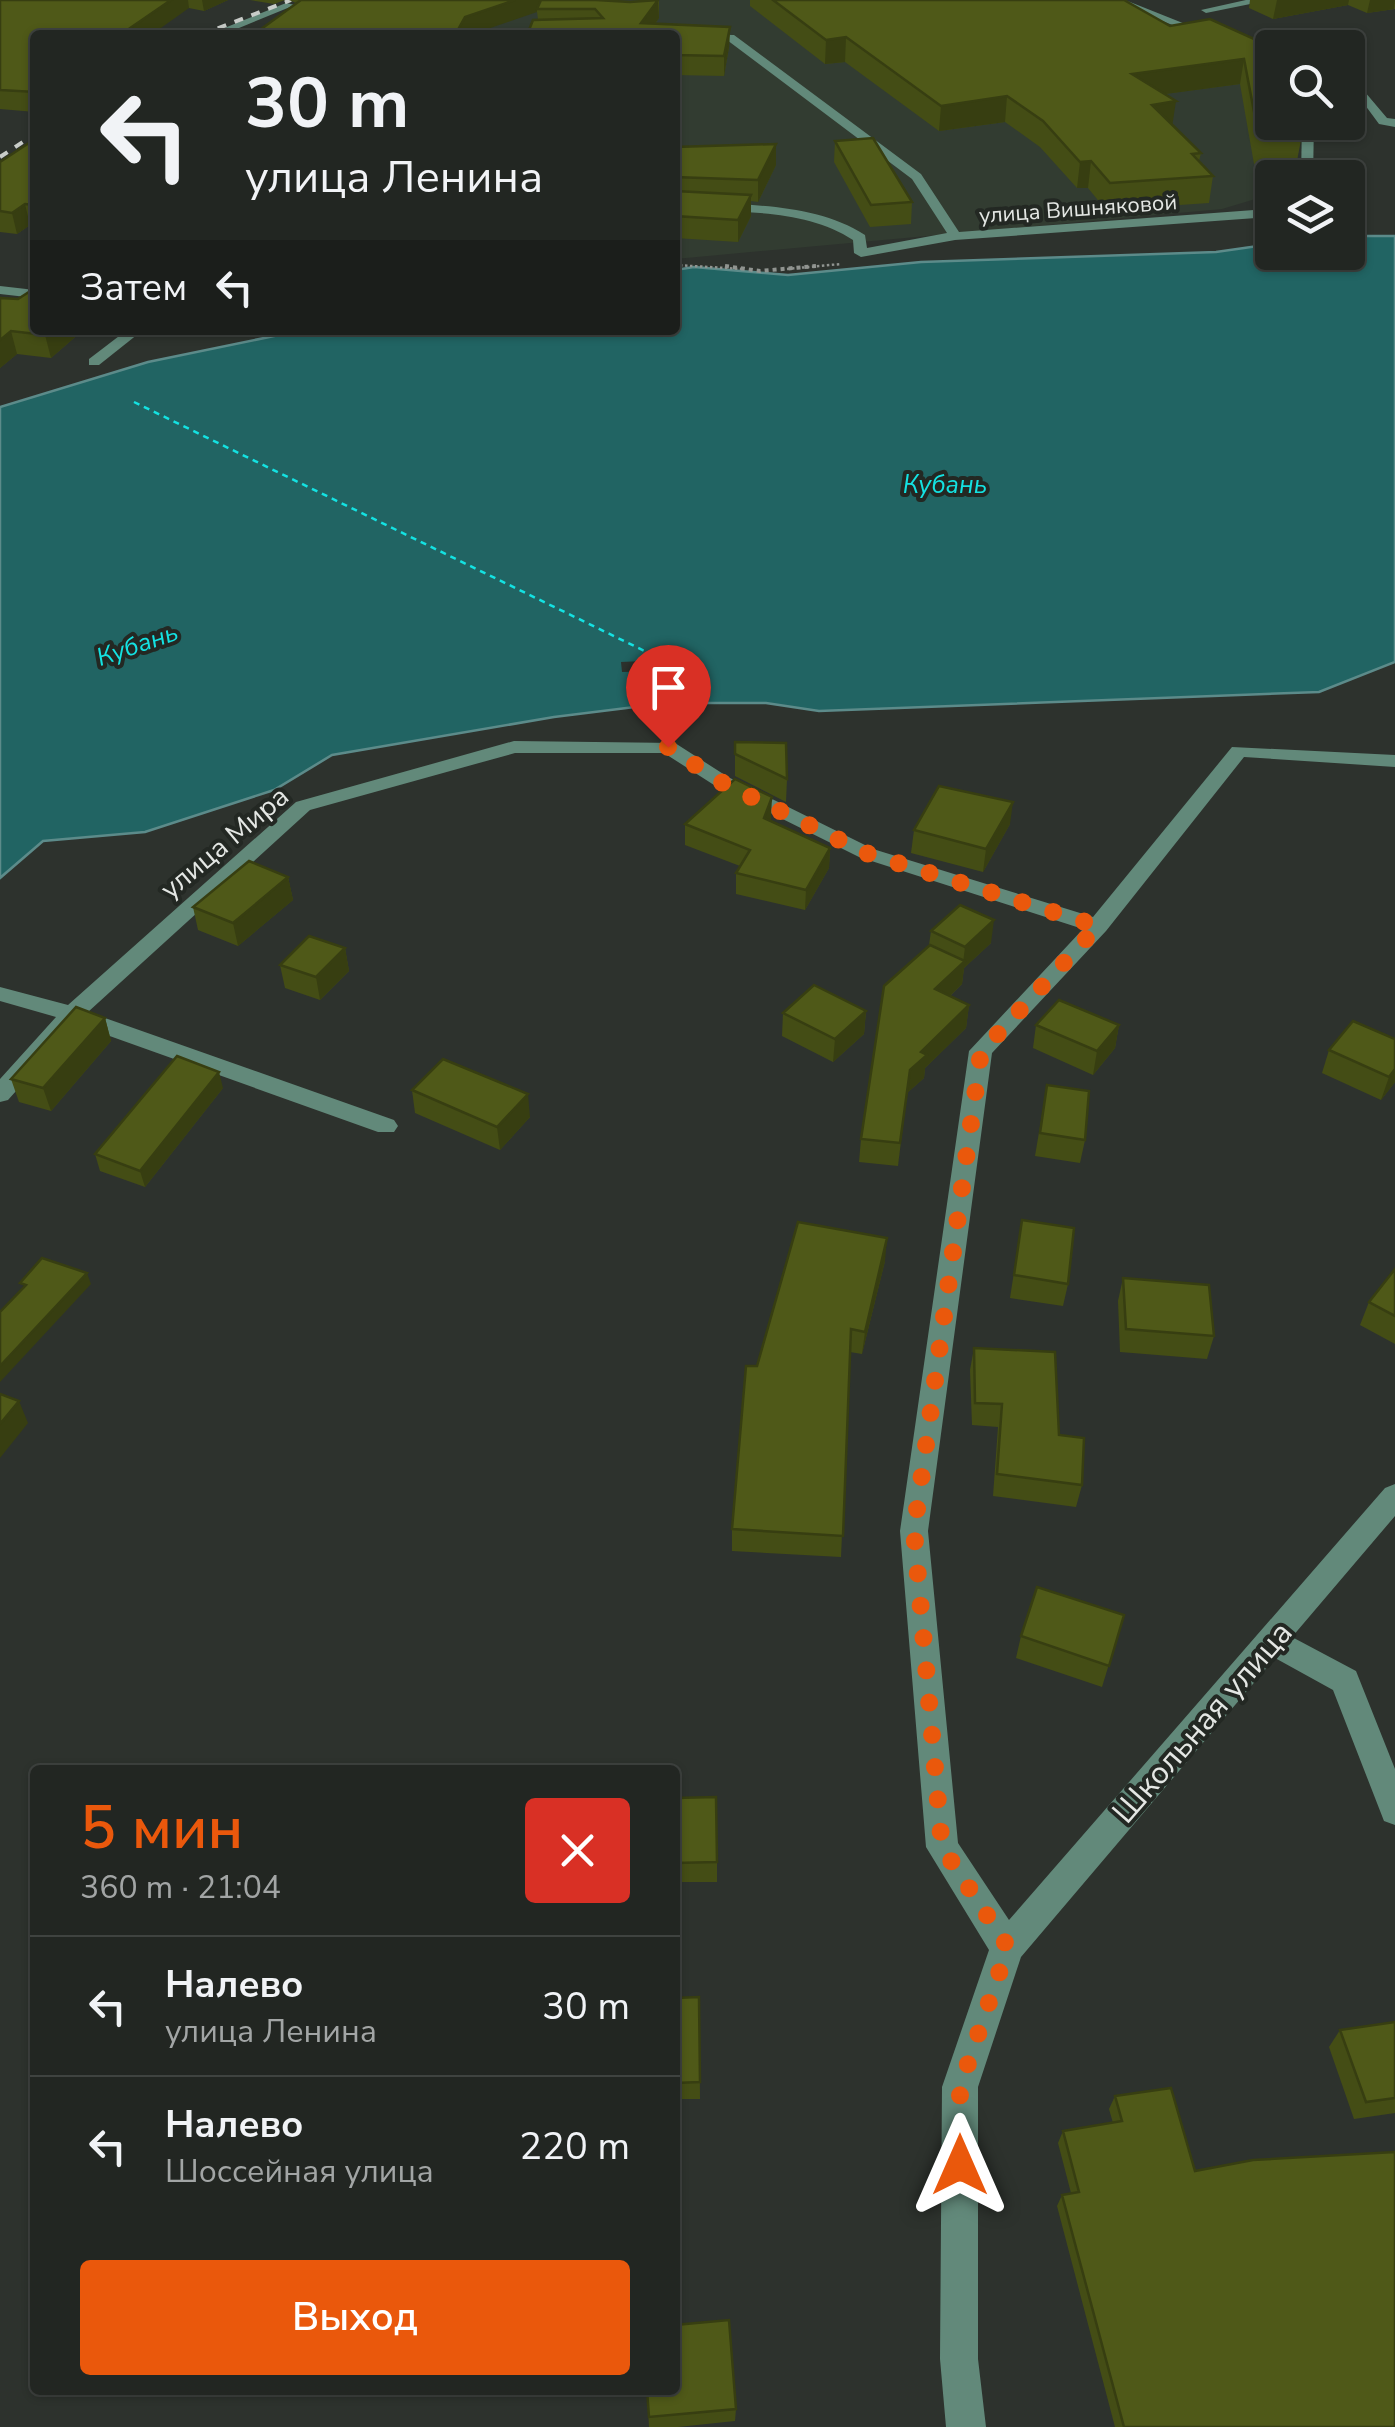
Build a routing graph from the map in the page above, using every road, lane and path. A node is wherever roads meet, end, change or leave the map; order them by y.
1 (1116, 0) edge
2 (1266, 0) edge
3 (290, 5) edge
4 (1206, 10) dead end
5 (225, 30) edge
6 (680, 36) edge
7 (1255, 42) edge
8 (1232, 46) junction
9 (1255, 55) edge
10 (1365, 98) edge
11 (1395, 123) edge
12 (680, 206) edge
13 (1255, 214) edge
14 (956, 236) junction
15 (849, 264) dead end
16 (680, 265) edge
17 (0, 290) edge
18 (30, 293) edge
19 (129, 335) edge
20 (94, 362) dead end
21 (663, 660) dead end
22 (667, 703) dead end
23 (1395, 761) edge
24 (1098, 926) junction
25 (0, 994) edge
26 (72, 1014) junction
27 (0, 1094) edge
28 (386, 1126) dead end
29 (1395, 1496) edge
30 (1272, 1640) junction
31 (1395, 1810) edge
32 (1008, 1947) junction
33 (966, 2427) edge

1 - 8 street
2 - 4 street
3 - 5 street
6 - 14 street, улица Вишняковой
7 - 8 street
8 - 9 street
10 - 11 street
12 - 14 street
13 - 14 street, улица Вишняковой
15 - 16 path
17 - 18 street
19 - 20 street
21 - 22 path
23 - 24 street
24 - 26 street, улица Мира
24 - 32 street
25 - 26 street
26 - 27 street, улица Мира
26 - 28 street
29 - 30 street, Школьная улица
30 - 31 street
30 - 32 street, Школьная улица
32 - 33 street

